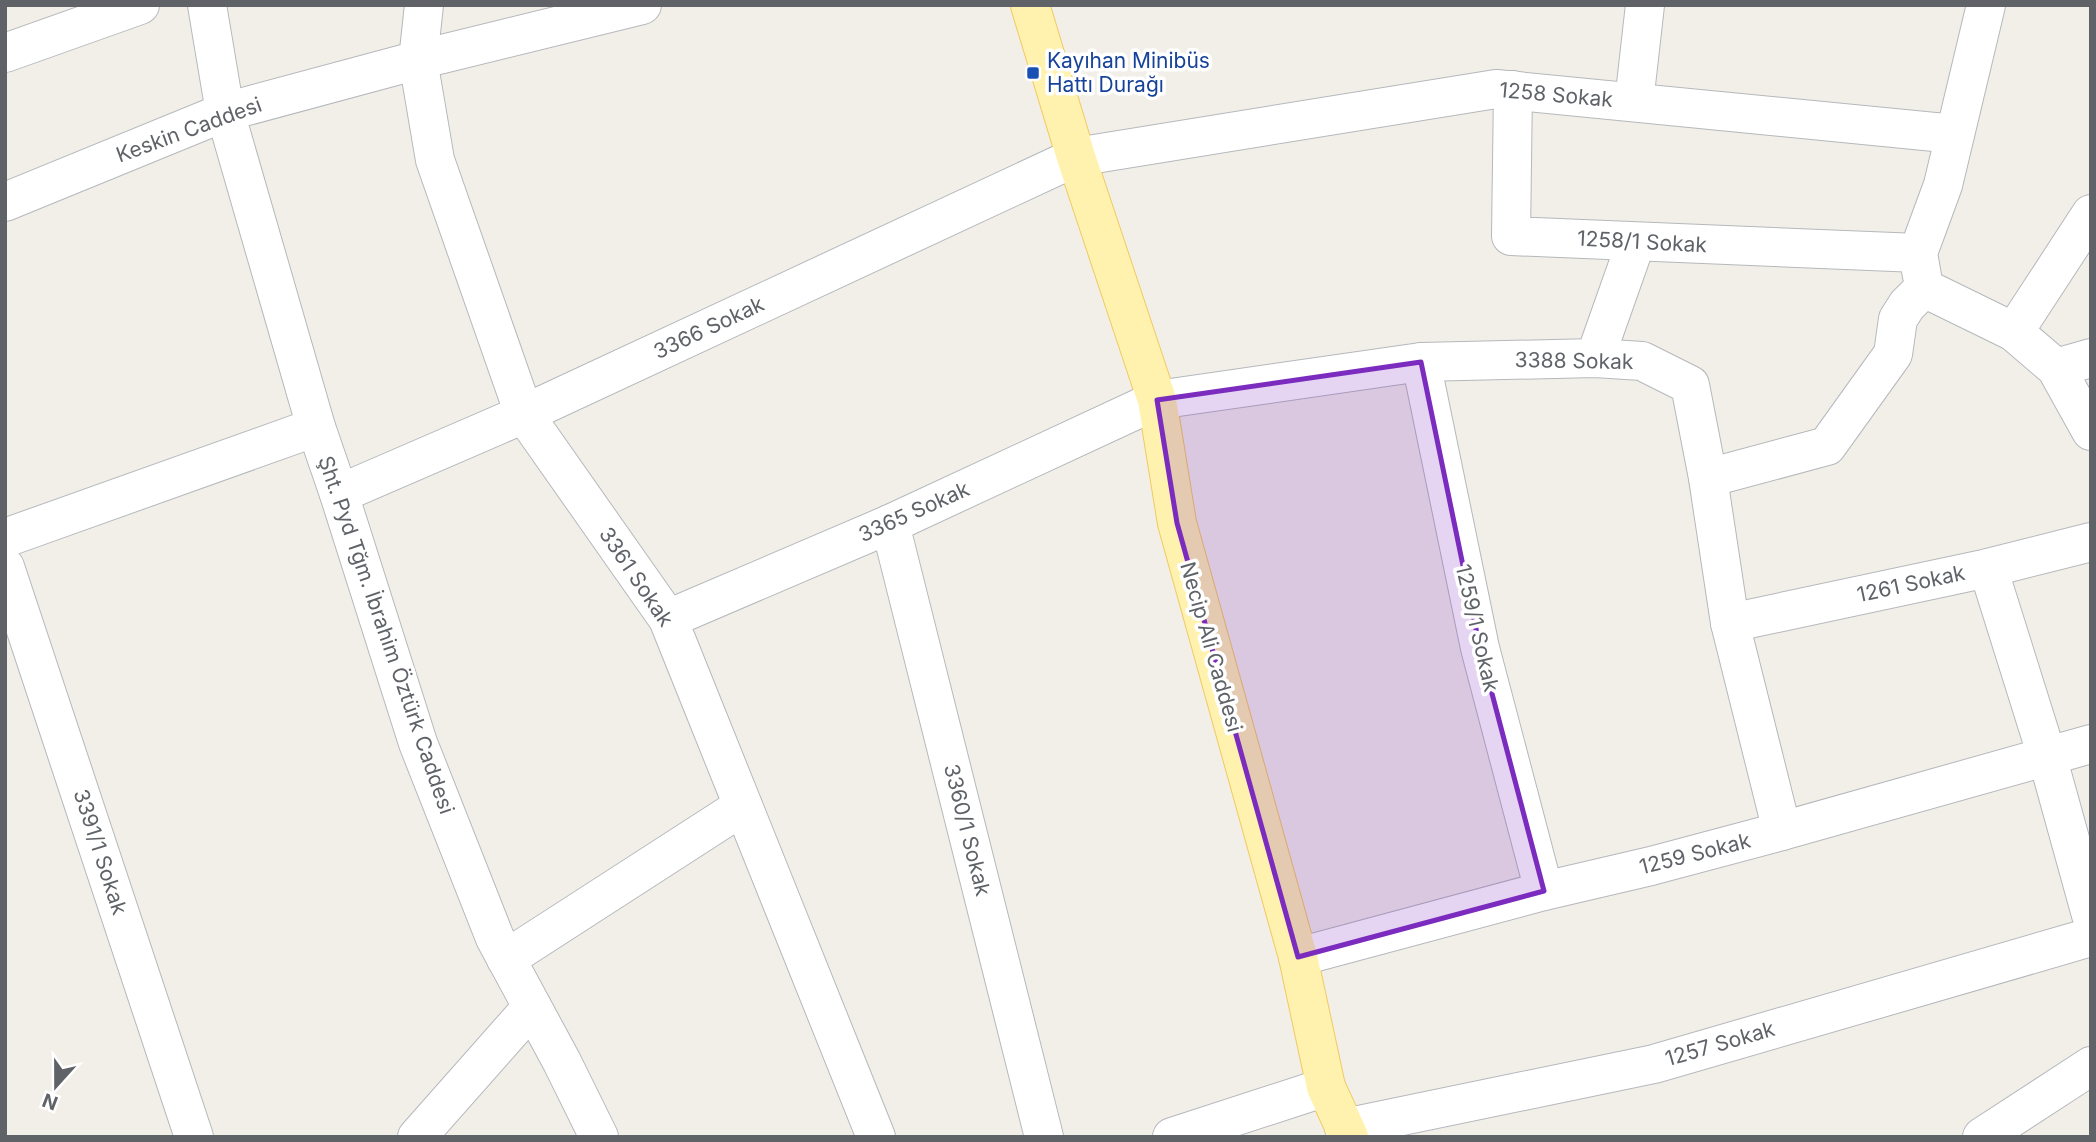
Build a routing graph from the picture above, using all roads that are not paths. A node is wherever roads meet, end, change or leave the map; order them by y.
1 (140, 5) edge
2 (207, 5) edge
3 (424, 5) edge
4 (642, 5) edge
5 (1030, 5) edge
6 (1645, 5) edge
7 (1986, 5) edge
8 (5, 53) edge
9 (418, 60) junction
10 (1513, 90) junction
11 (1634, 102) junction
12 (225, 113) junction
13 (1955, 134) junction
14 (1076, 157) junction
15 (5, 202) edge
16 (2091, 214) edge
17 (1636, 242) junction
18 (1921, 270) junction
19 (2014, 332) junction
20 (1595, 358) junction
21 (1421, 362) junction
22 (2073, 363) edge
23 (1157, 400) junction
24 (524, 414) junction
25 (316, 427) junction
26 (2091, 431) edge
27 (1708, 478) junction
28 (339, 494) junction
29 (890, 524) junction
30 (5, 538) edge
31 (2091, 542) edge
32 (5, 567) edge
33 (1988, 568) junction
34 (668, 619) junction
35 (1730, 623) junction
36 (2091, 744) edge
37 (2047, 757) junction
38 (743, 806) junction
39 (1782, 831) junction
40 (1544, 891) junction
41 (2091, 915) edge
42 (2091, 937) edge
43 (1298, 957) junction
44 (506, 959) junction
45 (532, 1007) junction
46 (2091, 1066) edge
47 (1326, 1087) junction
48 (1346, 1133) edge
49 (194, 1137) edge
50 (418, 1137) edge
51 (599, 1137) edge
52 (876, 1137) edge
53 (1044, 1137) edge
54 (1172, 1137) edge
55 (1982, 1137) edge

1 - 8 street
2 - 12 street, Şht. Pyd Tğm. İbrahim Öztürk Caddesi
3 - 9 street, 3361 Sokak
4 - 9 street, Keskin Caddesi
5 - 14 main road, Necip Ali Caddesi
6 - 11 street
7 - 13 street
9 - 12 street, Keskin Caddesi
9 - 24 street, 3361 Sokak
10 - 11 street, 1258 Sokak
10 - 14 street, 1258 Sokak
10 - 17 street, 1258/1 Sokak
11 - 13 street, 1258 Sokak
12 - 15 street, Keskin Caddesi
12 - 25 street, Şht. Pyd Tğm. İbrahim Öztürk Caddesi
13 - 18 street
14 - 23 main road, Necip Ali Caddesi
14 - 24 street, 3366 Sokak
16 - 19 street
17 - 18 street, 1258/1 Sokak
17 - 20 street
18 - 19 street
18 - 27 street
19 - 22 street
20 - 21 street, 3388 Sokak
20 - 27 street, 3388 Sokak
21 - 23 street, 3388 Sokak
21 - 40 street, 1259/1 Sokak
22 - 26 street
23 - 29 street, 3365 Sokak
23 - 43 main road, Necip Ali Caddesi
24 - 28 street, 3366 Sokak
24 - 34 street, 3361 Sokak
25 - 28 street, Şht. Pyd Tğm. İbrahim Öztürk Caddesi
25 - 30 street
27 - 35 street
28 - 44 street, Şht. Pyd Tğm. İbrahim Öztürk Caddesi
29 - 34 street, 3365 Sokak
29 - 53 street, 3360/1 Sokak
31 - 33 street, 1261 Sokak
32 - 49 street, 3391/1 Sokak
33 - 35 street, 1261 Sokak
33 - 37 street
34 - 38 street, 3361 Sokak
35 - 39 street
36 - 37 street, 1259 Sokak
37 - 39 street, 1259 Sokak
37 - 41 street
38 - 44 street
38 - 52 street, 3361 Sokak
39 - 40 street, 1259 Sokak
40 - 43 street, 1259 Sokak
42 - 48 street, 1257 Sokak
43 - 47 main road, Necip Ali Caddesi
44 - 45 street, Şht. Pyd Tğm. İbrahim Öztürk Caddesi
45 - 50 street
45 - 51 street, Şht. Pyd Tğm. İbrahim Öztürk Caddesi
46 - 55 street
47 - 48 main road, Necip Ali Caddesi
47 - 54 street

